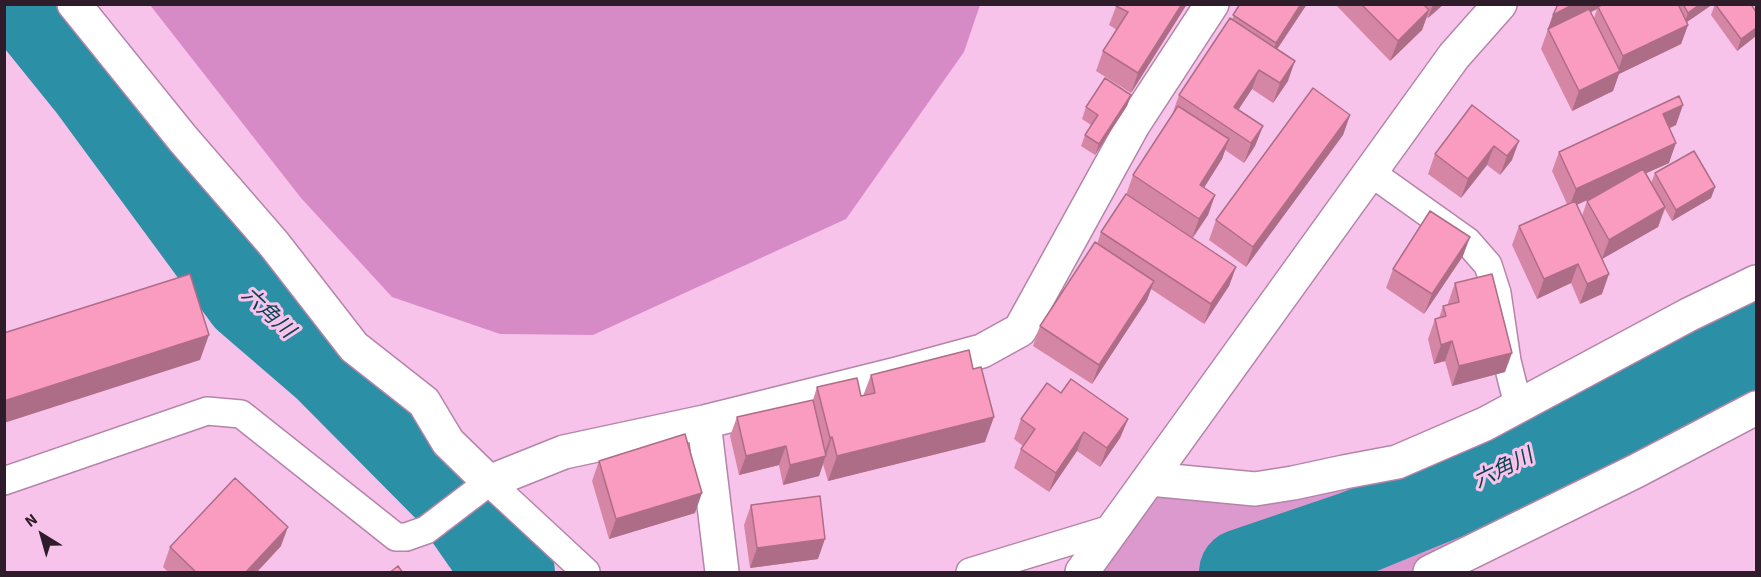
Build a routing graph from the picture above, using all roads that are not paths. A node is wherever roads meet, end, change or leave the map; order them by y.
1 (74, 4) edge
2 (1212, 4) edge
3 (1500, 4) edge
4 (1370, 172) junction
5 (1756, 282) edge
6 (1518, 405) junction
7 (1756, 408) edge
8 (704, 422) junction
9 (1150, 479) junction
10 (4, 481) edge
11 (478, 490) junction
12 (1114, 528) junction
13 (586, 573) edge
14 (722, 573) edge
15 (970, 573) edge
16 (1082, 573) edge
17 (1430, 573) edge

1 - 11 street
2 - 8 street
3 - 4 street
4 - 6 lane
4 - 9 street
5 - 6 street
6 - 9 street
7 - 17 street
8 - 11 street
8 - 14 street
9 - 12 street
10 - 11 lane
11 - 13 lane
12 - 15 lane
12 - 16 street

